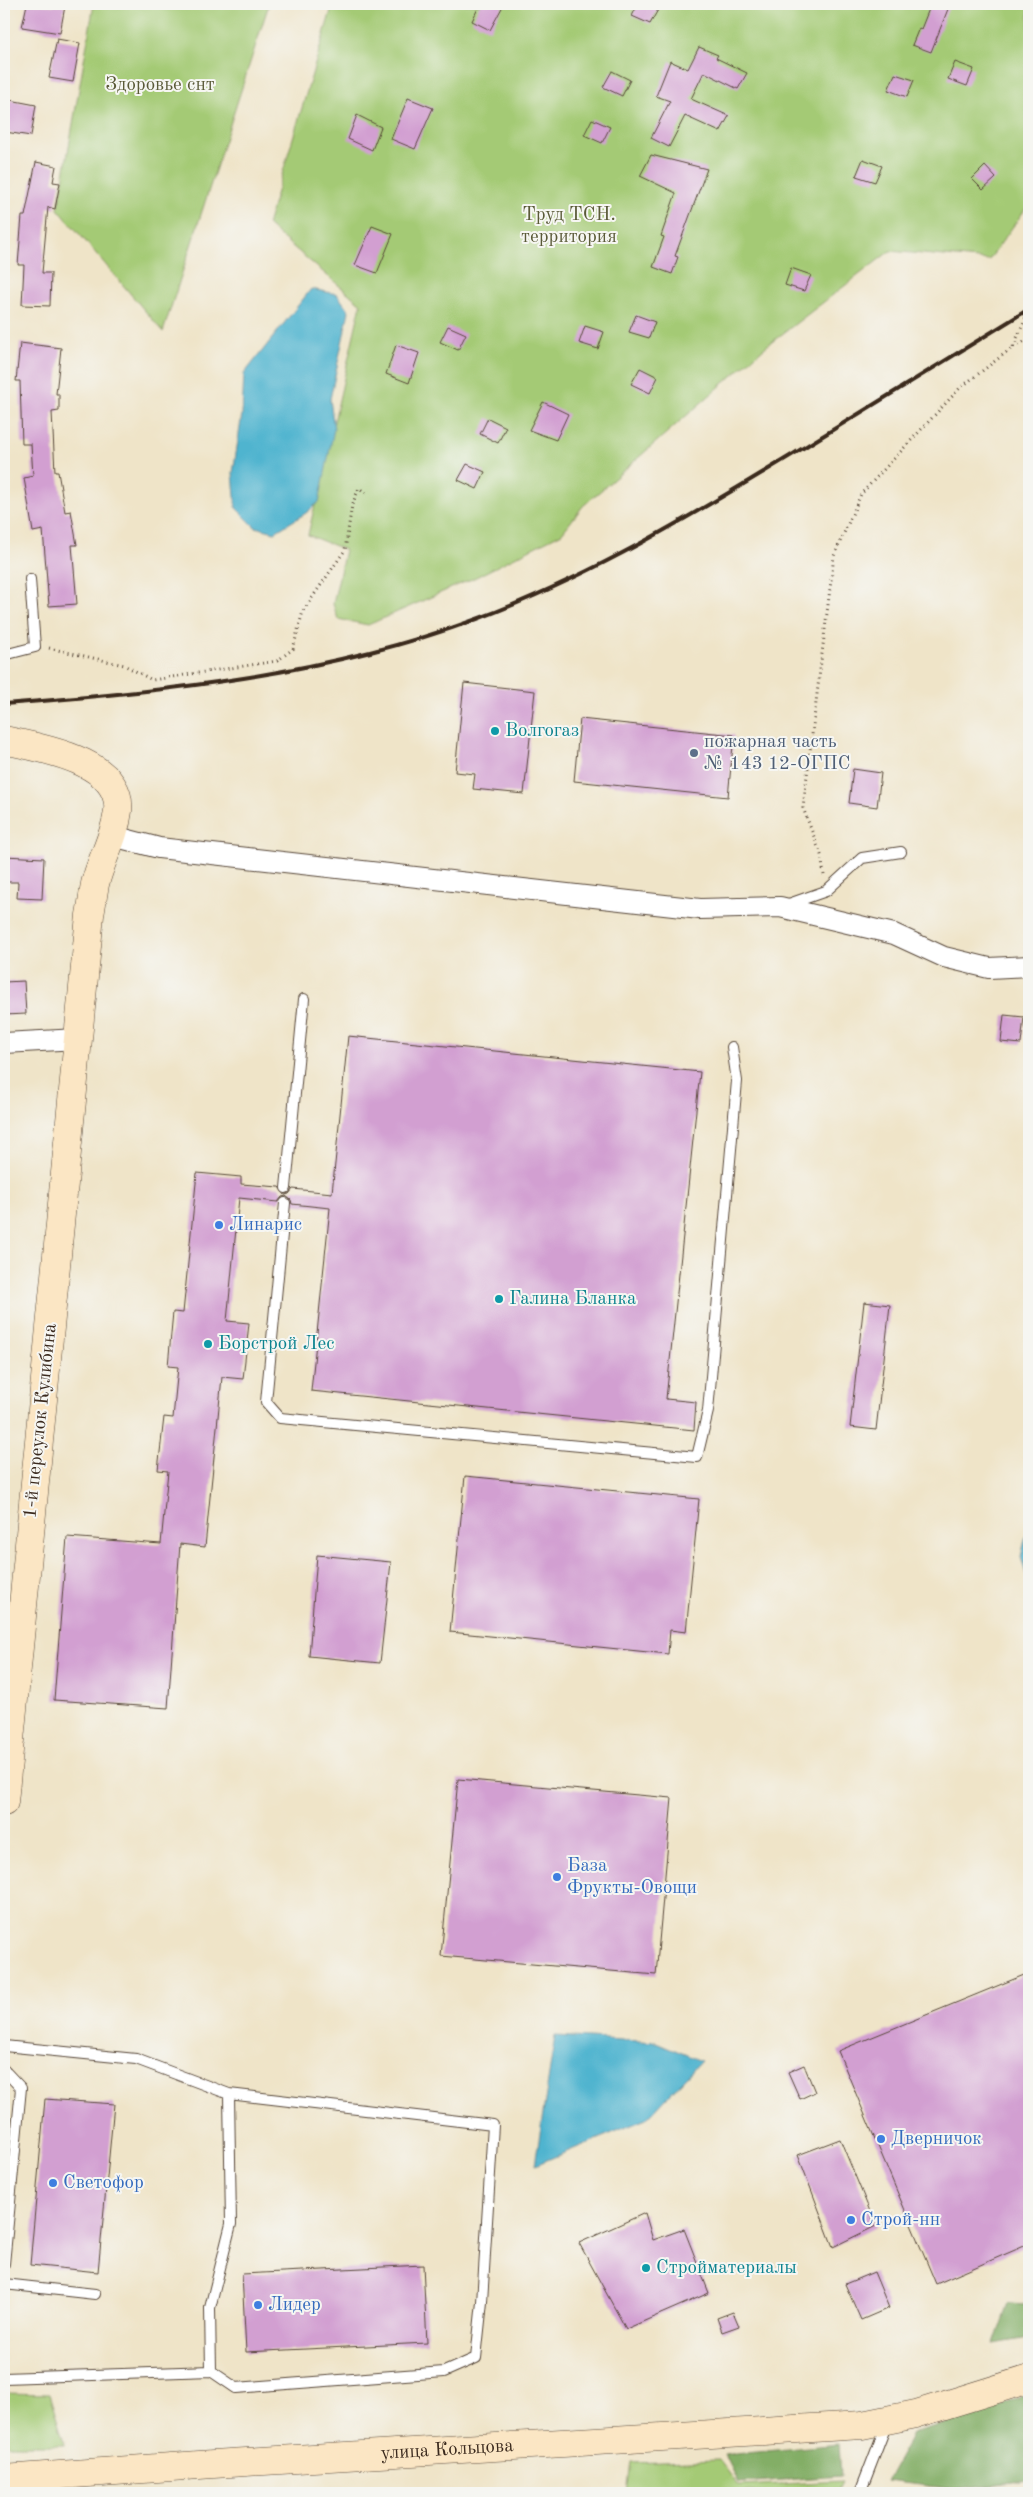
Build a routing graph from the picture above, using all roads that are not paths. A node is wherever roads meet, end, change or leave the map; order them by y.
1 (30, 579) dead end
2 (4, 655) edge
3 (4, 740) edge
4 (113, 836) junction
5 (901, 852) dead end
6 (780, 907) junction
7 (1029, 966) edge
8 (304, 999) dead end
9 (78, 1039) junction
10 (4, 1044) edge
11 (732, 1047) dead end
12 (286, 1188) dead end
13 (285, 1203) dead end
14 (4, 1795) edge
15 (4, 2046) edge
16 (4, 2070) edge
17 (229, 2094) junction
18 (4, 2264) edge
19 (4, 2284) edge
20 (95, 2294) dead end
21 (212, 2371) junction
22 (4, 2378) edge
23 (1029, 2378) edge
24 (888, 2420) junction
25 (4, 2479) edge
26 (860, 2493) edge

1 - 2 lane
3 - 4 street, 1-й переулок Кулибина
4 - 6 street
4 - 9 street, 1-й переулок Кулибина
5 - 6 lane
6 - 7 street
8 - 12 lane
9 - 10 street
9 - 14 street, 1-й переулок Кулибина
11 - 13 lane
15 - 17 lane
16 - 18 lane
17 - 21 lane
17 - 21 lane
19 - 20 lane
21 - 22 lane
23 - 24 street, улица Кольцова
24 - 25 street, улица Кольцова
24 - 26 lane

